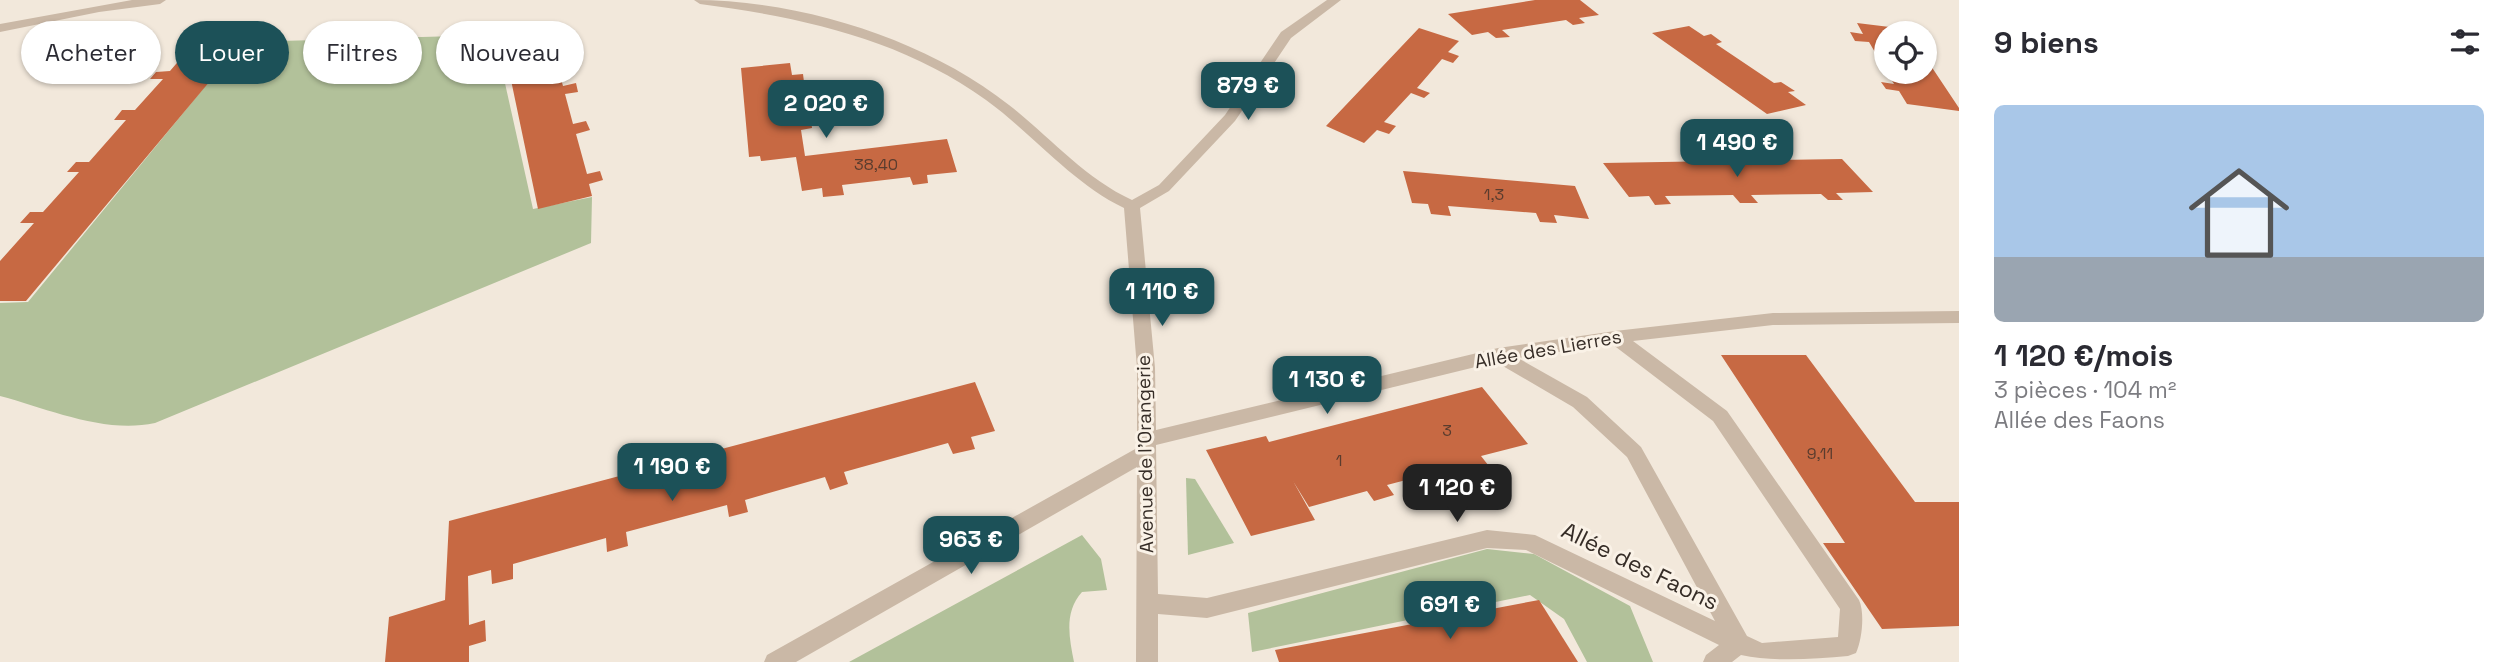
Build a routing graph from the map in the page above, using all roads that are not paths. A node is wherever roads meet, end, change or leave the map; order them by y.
1 (160, 0) edge
2 (700, 0) edge
3 (1335, 0) edge
4 (0, 28) edge
5 (1132, 205) junction
6 (1959, 317) edge
7 (1615, 337) junction
8 (1498, 355) junction
9 (1146, 446) junction
10 (1147, 603) junction
11 (1739, 643) junction
12 (775, 662) edge
13 (1147, 662) edge
14 (1714, 662) edge

1 - 4 street
2 - 5 street
3 - 5 street
5 - 9 street, Avenue de l'Orangerie
6 - 7 street, Allée des Lierres
7 - 8 street, Allée des Lierres
7 - 11 street, Allée des Faons
8 - 9 street, Allée des Lierres
8 - 11 street
9 - 10 street, Avenue de l'Orangerie
9 - 12 street, Allée des Lierres
10 - 11 street, Allée des Faons
10 - 13 street, Avenue de l'Orangerie
11 - 14 street

